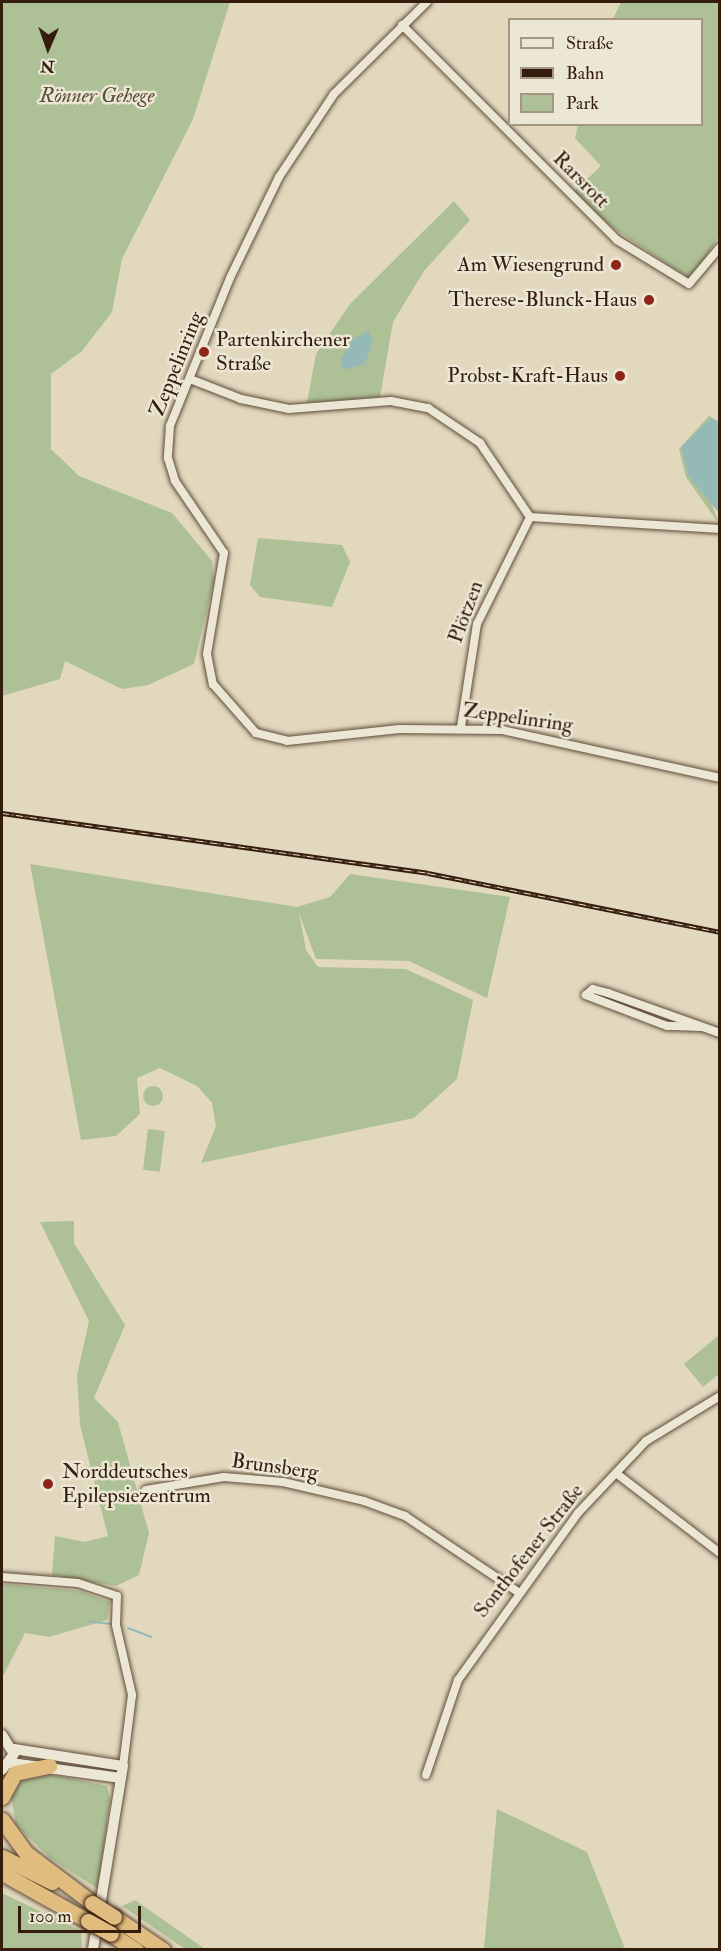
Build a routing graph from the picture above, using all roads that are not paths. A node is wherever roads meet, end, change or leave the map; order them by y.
1 (427, 2) edge
2 (402, 25) junction
3 (720, 247) edge
4 (190, 379) junction
5 (530, 517) junction
6 (720, 529) edge
7 (461, 727) junction
8 (720, 778) edge
9 (701, 1027) junction
10 (720, 1033) edge
11 (720, 1396) edge
12 (616, 1473) junction
13 (146, 1490) dead end
14 (720, 1553) edge
15 (2, 1577) edge
16 (518, 1592) junction
17 (2, 1735) edge
18 (14, 1749) junction
19 (11, 1763) junction
20 (49, 1766) junction
21 (123, 1766) junction
22 (2, 1770) edge
23 (426, 1775) dead end
24 (121, 1778) junction
25 (2, 1797) edge
26 (2, 1820) edge
27 (2, 1857) edge
28 (2, 1873) edge
29 (2, 1883) edge
30 (57, 1903) junction
31 (92, 1903) junction
32 (93, 1950) edge
33 (136, 1950) edge
34 (163, 1950) edge

1 - 2 street, Zeppelinring
2 - 3 street, Rarsrott
2 - 4 street, Zeppelinring
4 - 5 street
4 - 7 street, Zeppelinring
5 - 6 street
5 - 7 street, Plötzen
7 - 8 street, Zeppelinring
9 - 9 street
9 - 10 street
11 - 12 street, Sonthofener Straße
12 - 14 street
12 - 16 street, Sonthofener Straße
13 - 16 street, Brunsberg
15 - 21 street
16 - 23 street, Sonthofener Straße
17 - 18 main road
18 - 19 main road
18 - 21 main road
19 - 20 main road
19 - 22 main road
20 - 24 main road
20 - 25 highway
21 - 24 main road
24 - 32 main road
26 - 31 highway
27 - 31 highway
28 - 30 highway
29 - 30 highway
30 - 33 highway, bridge
31 - 34 highway, bridge

